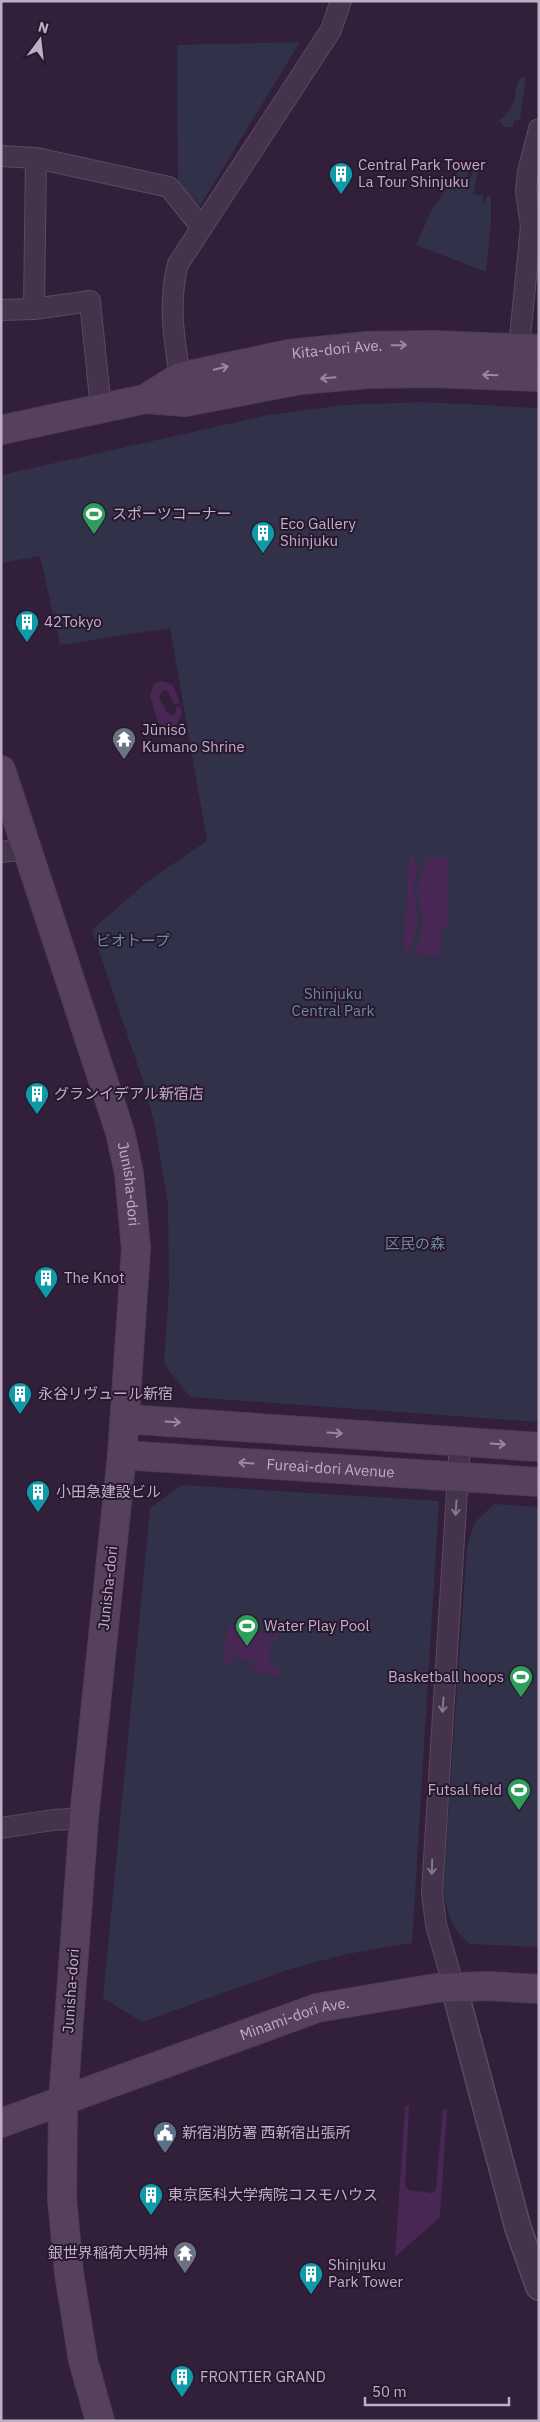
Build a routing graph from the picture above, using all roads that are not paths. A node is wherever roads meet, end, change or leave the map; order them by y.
1 (341, 1) edge
2 (539, 129) edge
3 (1, 156) edge
4 (36, 158) junction
5 (202, 228) junction
6 (34, 309) junction
7 (1, 310) edge
8 (529, 348) edge
9 (180, 377) junction
10 (539, 377) edge
11 (145, 399) junction
12 (101, 408) junction
13 (1, 430) edge
14 (1, 770) edge
15 (14, 850) edge
16 (125, 1419) junction
17 (460, 1442) junction
18 (539, 1447) edge
19 (122, 1455) junction
20 (458, 1477) junction
21 (539, 1482) edge
22 (84, 1818) junction
23 (1, 1828) edge
24 (454, 1987) junction
25 (539, 1989) edge
26 (63, 2102) junction
27 (1, 2123) edge
28 (539, 2287) edge
29 (100, 2421) edge

1 - 5 street
2 - 8 street
3 - 4 street
4 - 5 street
4 - 6 street
5 - 9 street
6 - 7 street
6 - 12 street
9 -> 8 main road, Kita-dori Ave.
9 - 11 main road, Kita-dori Ave.
10 -> 11 main road, Kita-dori Ave.
11 - 12 main road, Kita-dori Ave.
12 - 13 main road, Kita-dori Ave.
14 - 15 main road, Junisha-dori
15 - 16 main road, Junisha-dori
16 -> 17 main road
16 - 19 main road, Junisha-dori
17 -> 18 main road
17 - 20 street
20 -> 19 main road, Fureai-dori Avenue
19 - 22 main road, Junisha-dori
20 - 21 main road, Fureai-dori Avenue
20 -> 24 street
22 - 23 street
22 - 26 main road, Junisha-dori
24 - 25 main road, Minami-dori Ave.
24 - 26 main road, Minami-dori Ave.
24 - 28 street
26 - 27 main road, Minami-dori Ave.
26 - 29 main road, Junisha-dori

